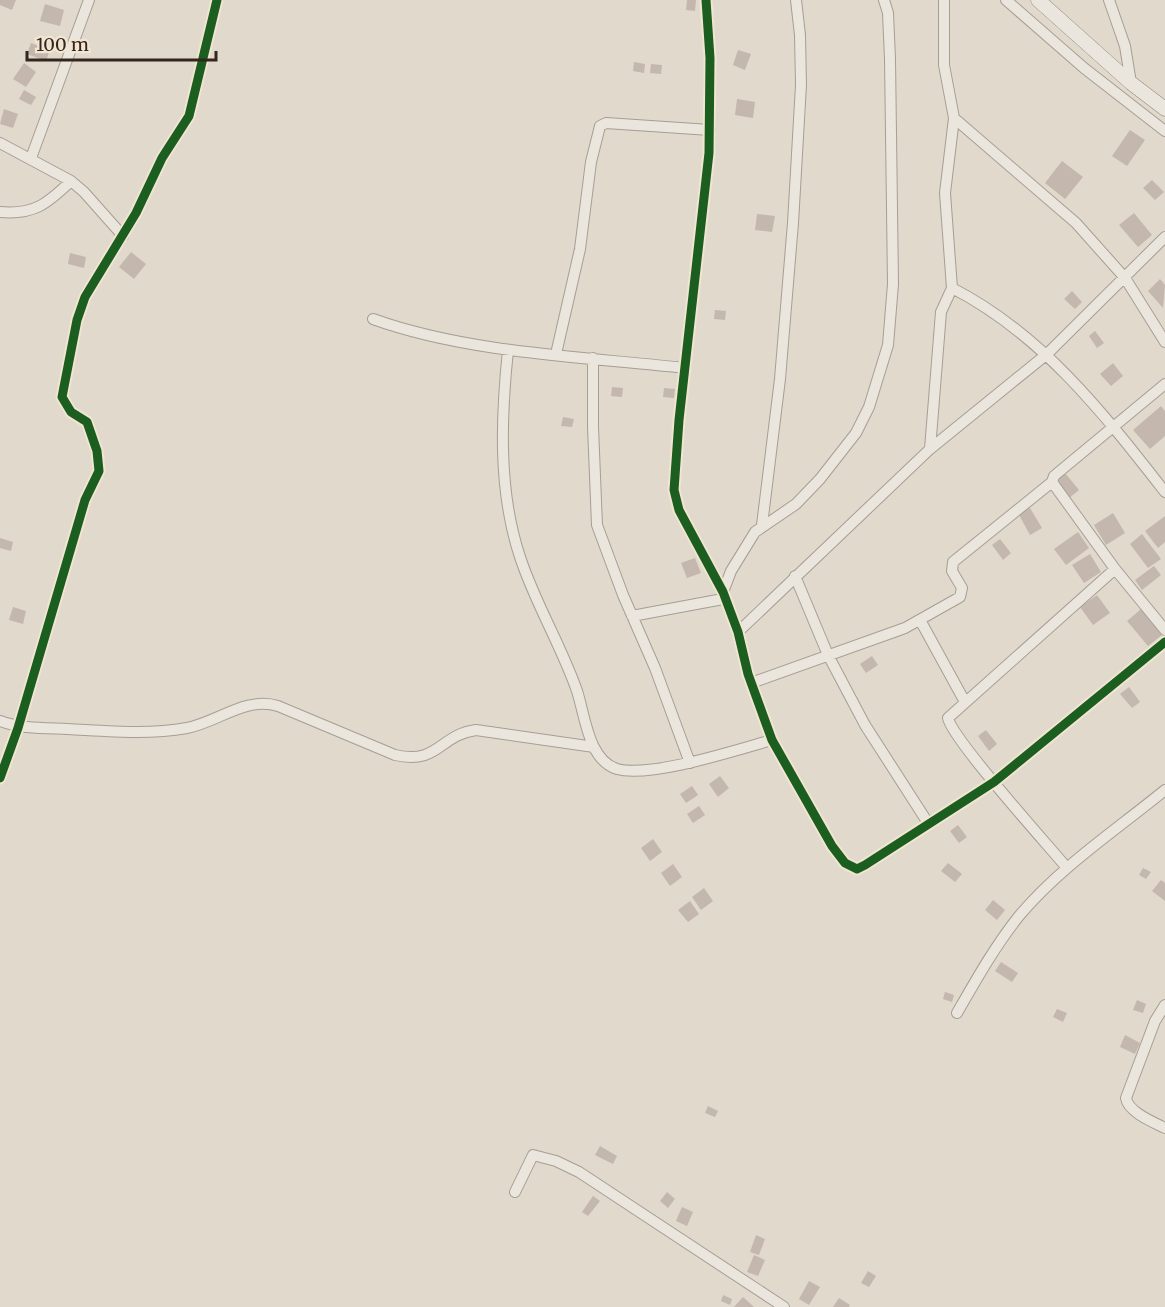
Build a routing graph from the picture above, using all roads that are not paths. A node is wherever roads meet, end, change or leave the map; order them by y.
1 (89, 0) edge
2 (217, 0) edge
3 (706, 0) edge
4 (796, 0) edge
5 (884, 0) edge
6 (944, 0) edge
7 (1006, 0) edge
8 (1038, 0) edge
9 (1109, 0) edge
10 (1098, 53) junction
11 (1084, 68) junction
12 (1131, 83) junction
13 (1165, 109) edge
14 (954, 118) junction
15 (710, 129) junction
16 (1165, 131) edge
17 (0, 143) edge
18 (31, 158) junction
19 (71, 181) junction
20 (0, 212) edge
21 (123, 236) junction
22 (1165, 237) edge
23 (1125, 278) junction
24 (952, 288) junction
25 (373, 319) dead end
26 (1165, 342) edge
27 (508, 350) junction
28 (556, 354) junction
29 (1047, 354) junction
30 (593, 358) junction
31 (685, 368) junction
32 (1165, 384) edge
33 (1115, 427) junction
34 (930, 449) junction
35 (1052, 482) junction
36 (1165, 492) edge
37 (762, 525) junction
38 (1115, 569) junction
39 (795, 576) junction
40 (723, 596) junction
41 (632, 616) junction
42 (920, 620) junction
43 (1165, 630) edge
44 (738, 632) junction
45 (1165, 642) edge
46 (828, 655) junction
47 (751, 683) junction
48 (965, 702) junction
49 (0, 721) edge
50 (18, 728) junction
51 (772, 740) junction
52 (594, 747) junction
53 (690, 763) junction
54 (0, 778) edge
55 (994, 782) junction
56 (1165, 790) edge
57 (928, 823) junction
58 (1067, 868) junction
59 (1165, 1005) edge
60 (957, 1013) dead end
61 (1165, 1128) edge
62 (515, 1192) dead end
63 (784, 1307) edge

1 - 18 street
2 - 21 street
3 - 15 street
4 - 37 street
5 - 37 street
6 - 14 street
7 - 11 street
8 - 10 main road
9 - 12 street
10 - 11 street
10 - 12 main road
11 - 16 street
12 - 13 main road
14 - 23 street
14 - 24 street
15 - 28 street
15 - 31 street
17 - 18 street
18 - 19 street
19 - 20 street
19 - 21 street
21 - 50 street
22 - 23 street
23 - 26 street
23 - 29 street
24 - 29 street
24 - 34 street
25 - 27 street
27 - 28 street
27 - 52 street
28 - 30 street
29 - 33 street
29 - 34 street
30 - 31 street
30 - 41 street
31 - 40 street
32 - 33 street
33 - 35 street
33 - 36 street
34 - 39 street
35 - 38 street
35 - 42 street
37 - 40 street
38 - 43 street
38 - 48 street
39 - 44 street
39 - 46 street
40 - 41 street
40 - 44 street
41 - 53 street
42 - 46 street
42 - 48 street
44 - 47 street
45 - 55 street
46 - 47 street
46 - 57 street
47 - 51 street
48 - 55 street
49 - 50 street
50 - 52 street
50 - 54 street
51 - 53 street
51 - 57 street
52 - 53 street
55 - 57 street
55 - 58 street
56 - 58 street
58 - 60 street
59 - 61 street
62 - 63 street

